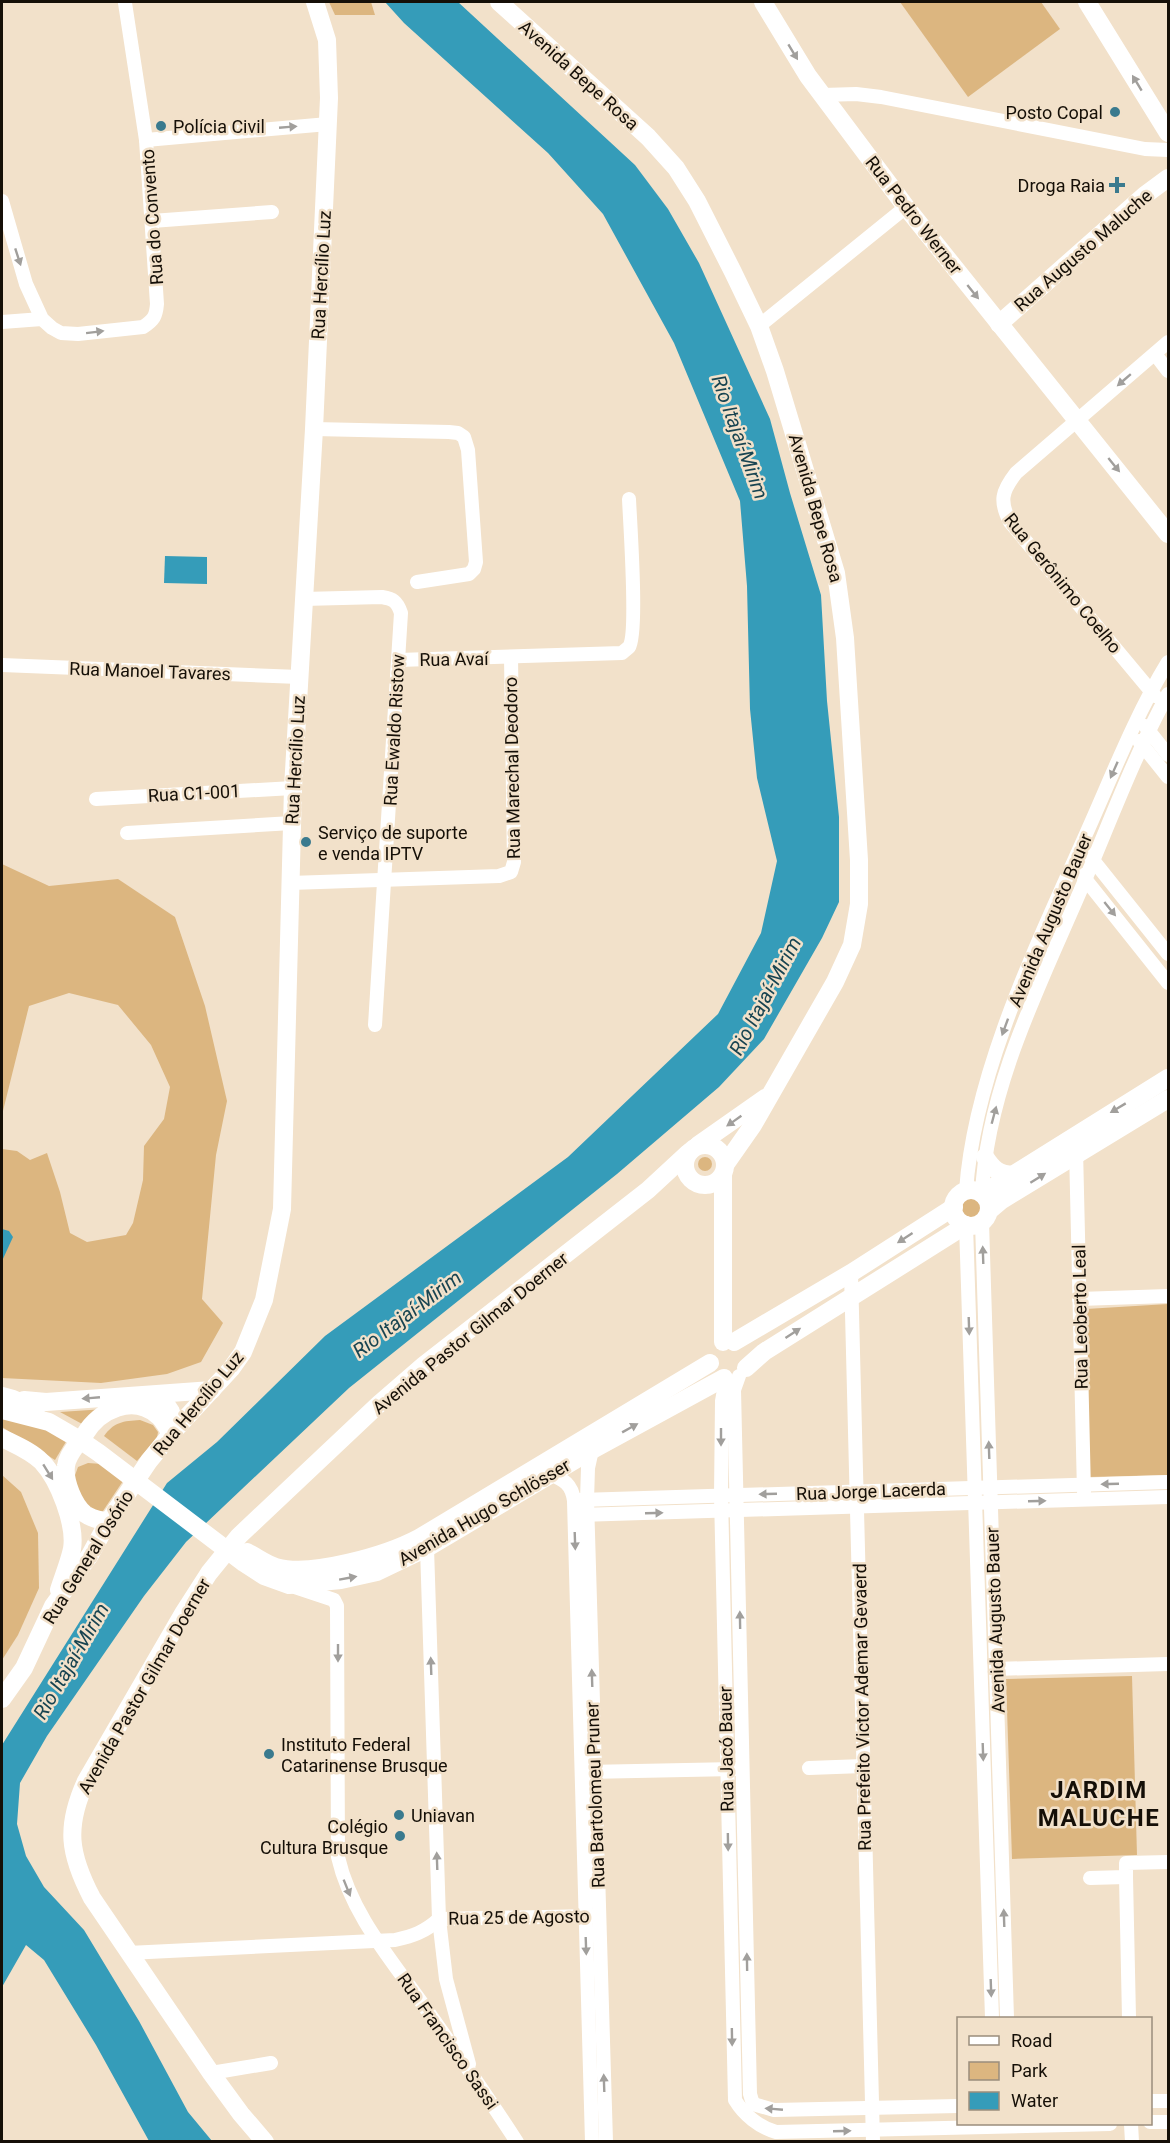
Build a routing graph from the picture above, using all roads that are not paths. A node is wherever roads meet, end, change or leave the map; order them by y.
1 (315, 2) edge
2 (499, 2) edge
3 (763, 2) edge
4 (1087, 2) edge
5 (125, 3) edge
6 (823, 95) junction
7 (328, 124) junction
8 (1168, 133) edge
9 (146, 140) junction
10 (1145, 149) junction
11 (1168, 150) edge
12 (1168, 160) edge
13 (1168, 178) edge
14 (2, 201) edge
15 (906, 207) junction
16 (272, 212) dead end
17 (152, 221) junction
18 (42, 319) junction
19 (2, 322) edge
20 (999, 324) junction
21 (759, 326) junction
22 (1168, 342) edge
23 (1155, 354) junction
24 (1168, 371) edge
25 (1078, 420) junction
26 (314, 429) junction
27 (629, 500) dead end
28 (1168, 534) edge
29 (417, 582) dead end
30 (303, 599) junction
31 (511, 657) junction
32 (398, 660) junction
33 (1168, 662) edge
34 (2, 664) edge
35 (299, 677) junction
36 (1150, 691) junction
37 (1166, 699) edge
38 (1138, 718) junction
39 (1132, 732) junction
40 (1149, 732) junction
41 (1143, 746) junction
42 (1168, 755) edge
43 (1168, 777) edge
44 (293, 788) junction
45 (96, 799) dead end
46 (292, 823) junction
47 (127, 834) dead end
48 (1081, 845) junction
49 (1093, 860) junction
50 (1073, 864) junction
51 (1085, 879) junction
52 (385, 880) junction
53 (290, 883) junction
54 (1168, 954) edge
55 (1153, 964) junction
56 (1024, 978) junction
57 (1168, 983) edge
58 (1040, 984) junction
59 (375, 1025) dead end
60 (992, 1065) junction
61 (1008, 1070) junction
62 (1168, 1078) edge
63 (769, 1095) junction
64 (1168, 1099) edge
65 (1075, 1135) junction
66 (693, 1149) junction
67 (1076, 1155) junction
68 (985, 1157) junction
69 (724, 1170) junction
70 (1013, 1175) junction
71 (699, 1184) junction
72 (648, 1190) junction
73 (977, 1209) junction
74 (723, 1223) junction
75 (851, 1273) junction
76 (852, 1296) junction
77 (1168, 1296) edge
78 (1079, 1299) junction
79 (728, 1342) junction
80 (987, 1359) junction
81 (970, 1360) junction
82 (710, 1363) junction
83 (734, 1375) junction
84 (212, 1390) junction
85 (154, 1396) junction
86 (5, 1402) edge
87 (171, 1434) junction
88 (82, 1437) junction
89 (2, 1438) edge
90 (592, 1450) junction
91 (550, 1474) junction
92 (139, 1477) joint
93 (1168, 1482) edge
94 (1083, 1484) junction
95 (991, 1487) junction
96 (975, 1488) junction
97 (856, 1492) junction
98 (737, 1495) junction
99 (721, 1496) junction
100 (1168, 1497) edge
101 (1084, 1500) junction
102 (975, 1503) junction
103 (991, 1503) junction
104 (580, 1507) junction
105 (857, 1507) junction
106 (79, 1508) junction
107 (738, 1510) junction
108 (722, 1511) junction
109 (108, 1522) junction
110 (427, 1548) junction
111 (72, 1550) junction
112 (238, 1551) junction
113 (90, 1555) junction
114 (289, 1585) junction
115 (994, 1589) junction
116 (978, 1590) junction
117 (53, 1606) junction
118 (995, 1621) junction
119 (979, 1622) junction
120 (740, 1646) junction
121 (724, 1647) junction
122 (1168, 1664) edge
123 (996, 1669) junction
124 (2, 1699) edge
125 (863, 1766) junction
126 (809, 1768) dead end
127 (743, 1769) junction
128 (726, 1770) junction
129 (588, 1772) junction
130 (1002, 1835) junction
131 (986, 1836) junction
132 (1168, 1862) edge
133 (1126, 1877) junction
134 (1090, 1878) dead end
135 (592, 1916) junction
136 (439, 1919) junction
137 (378, 1941) junction
138 (129, 1953) junction
139 (1005, 1953) junction
140 (990, 1954) junction
141 (992, 2017) edge
142 (1007, 2017) edge
143 (1129, 2017) edge
144 (271, 2063) dead end
145 (211, 2073) junction
146 (472, 2074) junction
147 (1152, 2101) edge
148 (1168, 2101) edge
149 (957, 2106) edge
150 (872, 2108) junction
151 (750, 2109) junction
152 (1152, 2122) edge
153 (1168, 2122) edge
154 (996, 2125) edge
155 (1010, 2125) edge
156 (1131, 2125) edge
157 (873, 2136) edge
158 (599, 2137) edge
159 (265, 2142) edge
160 (517, 2142) edge
161 (1132, 2142) edge

1 - 7 main road, Rua Hercílio Luz
2 - 21 main road, Avenida Bepe Rosa
3 -> 6 main road, Rua Pedro Werner
8 -> 4 main road
5 - 9 street
6 - 10 street
6 - 15 main road, Rua Pedro Werner
9 -> 7 street, Rua do Convento
7 - 26 main road, Rua Hercílio Luz
9 - 17 street, Rua do Convento
10 - 11 street
10 - 12 street
13 - 20 main road, Rua Augusto Maluche
14 -> 18 street
15 -> 20 main road, Rua Pedro Werner
15 - 21 street
16 - 17 street
18 -> 17 street, Rua do Convento
18 - 19 street
20 - 25 main road, Rua Pedro Werner
21 - 63 main road, Avenida Bepe Rosa
22 - 23 street, Rua Gerônimo Coelho
23 - 24 street
23 -> 25 street, Rua Gerônimo Coelho
25 -> 28 main road, Rua Pedro Werner
25 - 36 street, Rua Gerônimo Coelho
26 - 29 street
26 - 30 main road, Rua Hercílio Luz
27 - 31 street, Rua Avaí
30 - 32 street, Rua Ewaldo Ristow
30 - 35 main road, Rua Hercílio Luz
31 - 32 street, Rua Avaí
31 - 52 street, Rua Marechal Deodoro
32 - 52 street, Rua Ewaldo Ristow
33 - 36 street, Avenida Augusto Bauer
34 - 35 street, Rua Manoel Tavares
35 - 44 main road, Rua Hercílio Luz
36 - 37 street, Rua Gerônimo Coelho
36 - 38 street, Avenida Augusto Bauer
37 - 40 street, Avenida Augusto Bauer
38 - 39 street, Avenida Augusto Bauer
38 - 40 street
39 - 41 street
39 -> 48 street, Avenida Augusto Bauer
40 - 41 street, Avenida Augusto Bauer
40 - 42 street
41 - 43 street
41 - 49 street, Avenida Augusto Bauer
44 - 45 street, Rua C1-001
44 - 46 main road, Rua Hercílio Luz
46 - 47 street
46 - 53 main road, Rua Hercílio Luz
48 - 49 street
48 - 50 street, Avenida Augusto Bauer
49 - 51 street, Avenida Augusto Bauer
49 - 54 street
50 - 51 street
50 - 56 street, Avenida Augusto Bauer
51 -> 55 street
51 - 58 street, Avenida Augusto Bauer
52 - 53 street, Rua Marechal Deodoro
52 - 59 street, Rua Ewaldo Ristow
53 - 84 main road, Rua Hercílio Luz
54 - 55 street
55 - 57 street
56 - 58 street
56 -> 60 street, Avenida Augusto Bauer
58 - 61 street, Avenida Augusto Bauer
60 - 61 street
60 - 73 street, Avenida Augusto Bauer
68 -> 61 street, Avenida Augusto Bauer
62 -> 65 main road, Avenida Hugo Schlösser
63 -> 66 main road, Avenida Bepe Rosa
63 - 69 main road, Avenida Bepe Rosa
64 - 67 main road, Avenida Hugo Schlösser
65 - 67 street, Rua Leoberto Leal
65 - 70 main road, Avenida Hugo Schlösser
66 - 69 main road
66 - 71 main road
66 - 72 main road, Avenida Pastor Gilmar Doerner
73 -> 67 main road, Avenida Hugo Schlösser
67 - 78 street, Rua Leoberto Leal
68 - 70 main road
68 - 73 street, Avenida Augusto Bauer
69 - 71 main road
69 - 74 main road
70 - 73 main road, Avenida Hugo Schlösser
71 - 72 main road, Avenida Pastor Gilmar Doerner
71 - 74 main road
72 - 138 main road, Avenida Pastor Gilmar Doerner
73 -> 75 main road
73 - 76 main road, Avenida Hugo Schlösser
80 -> 73 street, Avenida Augusto Bauer
73 -> 81 street, Avenida Augusto Bauer
74 - 79 main road
75 - 76 street, Rua Prefeito Victor Ademar Gevaerd
75 - 79 main road
83 -> 76 main road, Avenida Hugo Schlösser
76 - 97 street, Rua Prefeito Victor Ademar Gevaerd
77 - 78 street
78 - 94 street, Rua Leoberto Leal
79 - 82 main road
79 - 83 main road
80 - 81 street
95 -> 80 street, Avenida Augusto Bauer
81 - 96 street, Avenida Augusto Bauer
82 - 83 main road
82 - 112 main road, Avenida Hugo Schlösser
90 -> 83 main road, Avenida Hugo Schlösser
83 - 98 street, Rua Jacó Bauer
83 -> 99 street, Rua Jacó Bauer
84 - 85 main road
84 - 87 main road, Rua Hercílio Luz
85 -> 86 main road
85 - 87 main road
86 - 88 main road
87 - 88 main road
87 - 92 main road, Rua Hercílio Luz
88 - 106 main road
88 - 112 main road
89 -> 111 main road
90 - 91 main road, Avenida Hugo Schlösser
90 - 104 street, Rua Bartolomeu Pruner
91 - 104 street
91 - 110 main road, Avenida Hugo Schlösser
92 - 109 main road, Rua General Osório
93 -> 94 street, Rua Jorge Lacerda
94 - 95 street, Rua Jorge Lacerda
94 - 101 street, Rua Leoberto Leal
95 - 96 street, Rua Jorge Lacerda
95 - 103 street, Avenida Augusto Bauer
96 - 97 street, Rua Jorge Lacerda
96 - 102 street, Avenida Augusto Bauer
97 -> 98 street, Rua Jorge Lacerda
97 - 105 street, Rua Prefeito Victor Ademar Gevaerd
98 - 99 street, Rua Jorge Lacerda
98 - 107 street, Rua Jacó Bauer
99 - 104 street, Rua Jorge Lacerda
99 - 108 street, Rua Jacó Bauer
100 - 101 street, Rua Jorge Lacerda
103 -> 101 street, Rua Jorge Lacerda
102 - 103 street, Rua Jorge Lacerda
102 - 105 street, Rua Jorge Lacerda
102 - 116 street, Avenida Augusto Bauer
103 - 115 street, Avenida Augusto Bauer
104 -> 108 street, Rua Jorge Lacerda
104 - 129 street, Rua Bartolomeu Pruner
105 - 107 street, Rua Jorge Lacerda
105 - 125 street, Rua Prefeito Victor Ademar Gevaerd
106 - 109 main road
106 - 113 main road
107 - 108 street, Rua Jorge Lacerda
120 -> 107 street, Rua Jacó Bauer
108 - 121 street, Rua Jacó Bauer
109 - 113 main road, Rua General Osório
114 -> 110 main road, Avenida Hugo Schlösser
136 -> 110 street
111 - 113 main road
111 - 117 main road
112 - 114 main road, Avenida Hugo Schlösser
113 - 117 main road, Rua General Osório
114 -> 137 street, Rua Francisco Sassi
115 - 116 street
115 - 118 street, Avenida Augusto Bauer
116 - 119 street, Avenida Augusto Bauer
117 - 124 main road, Rua General Osório
118 - 119 street
118 - 123 street, Avenida Augusto Bauer
119 -> 131 street, Avenida Augusto Bauer
120 - 121 street
120 - 127 street, Rua Jacó Bauer
121 - 128 street, Rua Jacó Bauer
122 - 123 street
123 - 130 street, Avenida Augusto Bauer
125 - 126 street
125 - 150 street, Rua Prefeito Victor Ademar Gevaerd
127 - 128 street
151 -> 127 street, Rua Jacó Bauer
128 - 129 street
128 -> 151 street, Rua Jacó Bauer
129 - 135 street, Rua Bartolomeu Pruner
130 - 131 street
139 -> 130 street, Avenida Augusto Bauer
131 - 140 street, Avenida Augusto Bauer
132 - 133 street
133 - 134 street
133 - 143 street
135 - 136 street, Rua 25 de Agosto
135 - 158 street, Rua Bartolomeu Pruner
136 - 137 street
136 - 146 street
137 - 138 street
137 - 146 street, Rua Francisco Sassi
138 - 145 main road, Avenida Pastor Gilmar Doerner
139 - 140 street
139 - 142 street, Avenida Augusto Bauer
140 -> 141 street, Avenida Augusto Bauer
144 - 145 street
145 - 159 main road, Avenida Pastor Gilmar Doerner
146 - 160 street, Rua Francisco Sassi
147 - 148 street
149 - 150 street
150 -> 151 street
150 - 157 street, Rua Prefeito Victor Ademar Gevaerd
151 -> 157 street
152 - 153 street
154 - 155 street
154 - 157 street
156 - 161 street

